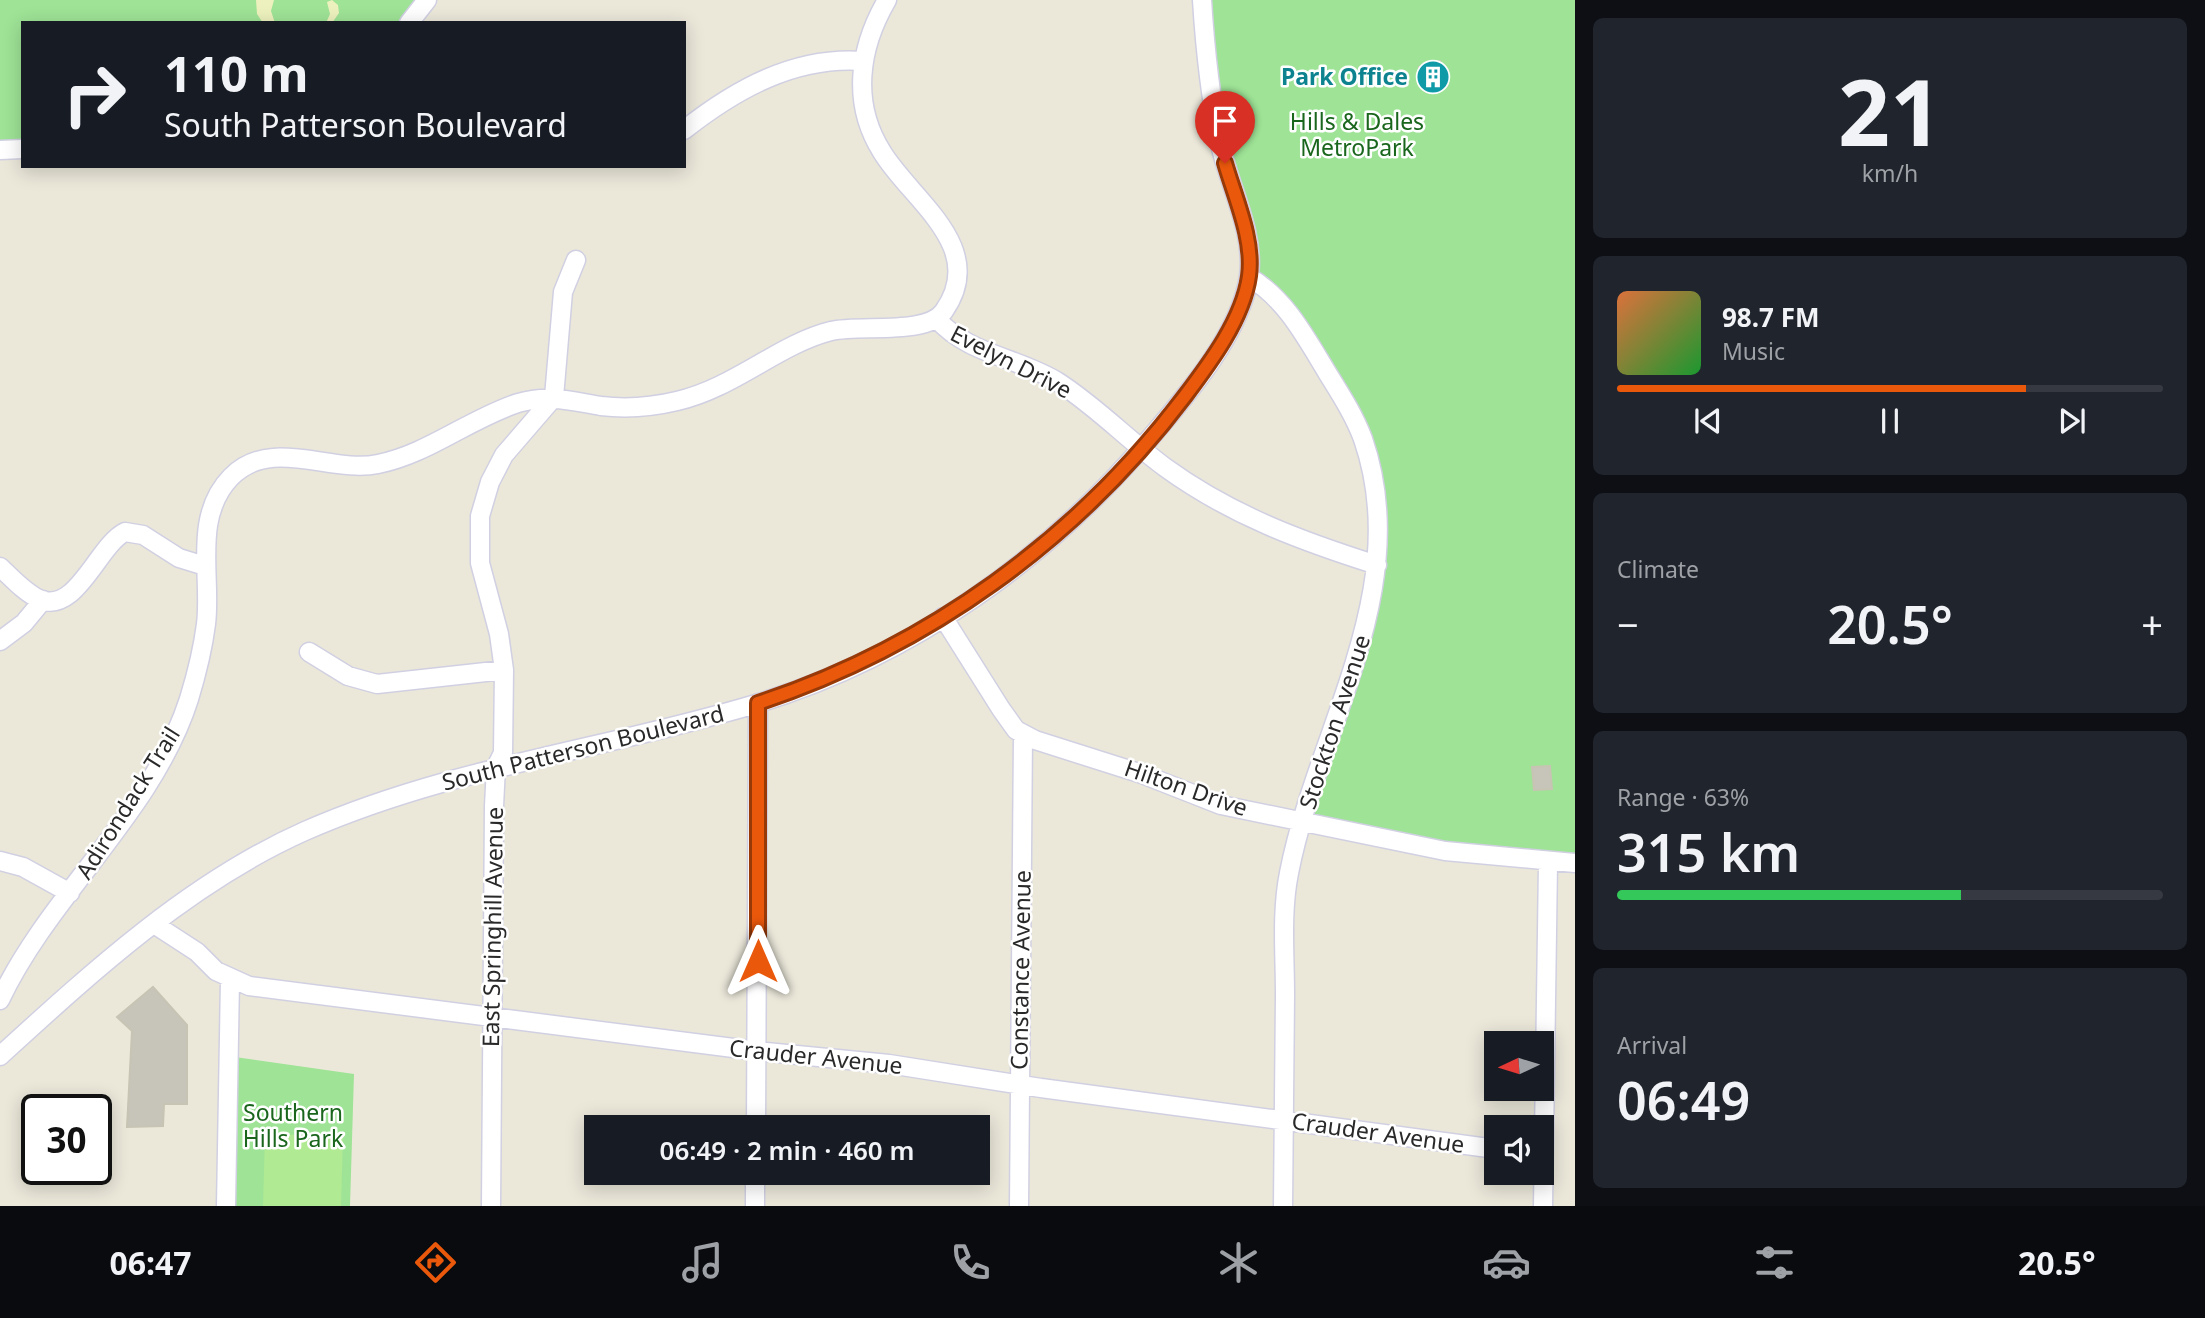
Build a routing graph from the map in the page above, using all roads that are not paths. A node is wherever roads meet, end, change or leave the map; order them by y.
1 (427, 0) edge
2 (887, 0) edge
3 (1202, 0) edge
4 (411, 21) edge
5 (863, 61) junction
6 (686, 128) edge
7 (21, 149) edge
8 (0, 150) edge
9 (576, 260) dead end
10 (1249, 277) junction
11 (937, 319) junction
12 (554, 397) junction
13 (1142, 448) junction
14 (1377, 565) junction
15 (205, 566) junction
16 (0, 567) edge
17 (43, 600) junction
18 (943, 617) junction
19 (0, 641) edge
20 (310, 652) dead end
21 (504, 670) junction
22 (758, 703) junction
23 (1023, 735) junction
24 (496, 767) junction
25 (1303, 822) junction
26 (0, 861) edge
27 (1548, 863) junction
28 (1575, 863) edge
29 (70, 892) junction
30 (154, 924) junction
31 (230, 980) junction
32 (0, 1000) edge
33 (492, 1018) junction
34 (757, 1051) junction
35 (0, 1056) edge
36 (1020, 1084) junction
37 (756, 1115) edge
38 (1544, 1115) edge
39 (1284, 1120) junction
40 (1484, 1147) edge
41 (755, 1185) edge
42 (1543, 1185) edge
43 (226, 1206) edge
44 (491, 1206) edge
45 (755, 1206) edge
46 (1019, 1206) edge
47 (1283, 1206) edge
48 (1543, 1206) edge

1 - 4 street
2 - 5 street
3 - 10 street, South Patterson Boulevard
5 - 6 street
5 - 11 street
7 - 8 street
9 - 12 street
10 - 13 street, South Patterson Boulevard
10 - 14 street, Stockton Avenue
11 - 12 street, Adirondack Trail
11 - 13 street, Evelyn Drive
12 - 15 street, Adirondack Trail
12 - 21 street, East Springhill Avenue
13 - 14 street, Evelyn Drive
13 - 18 street, South Patterson Boulevard
14 - 25 street, Stockton Avenue
15 - 17 street
15 - 29 street, Adirondack Trail
16 - 17 street
17 - 19 street
18 - 22 street, South Patterson Boulevard
18 - 23 street
20 - 21 street
21 - 24 street, East Springhill Avenue
22 - 24 street, South Patterson Boulevard
22 - 34 street
23 - 25 street, Hilton Drive
23 - 36 street, Constance Avenue
24 - 30 street, South Patterson Boulevard
24 - 33 street, East Springhill Avenue
25 - 27 street, Hilton Drive
25 - 39 street, Stockton Avenue
26 - 29 street
27 - 28 street, Hilton Drive
27 - 38 street
29 - 32 street, Adirondack Trail
30 - 31 street, Crauder Avenue
30 - 35 street, South Patterson Boulevard
31 - 33 street, Crauder Avenue
31 - 43 street
33 - 34 street, Crauder Avenue
33 - 44 street, East Springhill Avenue
34 - 36 street, Crauder Avenue
34 - 37 street
36 - 39 street, Crauder Avenue
36 - 46 street, Constance Avenue
39 - 40 street, Crauder Avenue
39 - 47 street, Stockton Avenue
41 - 45 street
42 - 48 street

